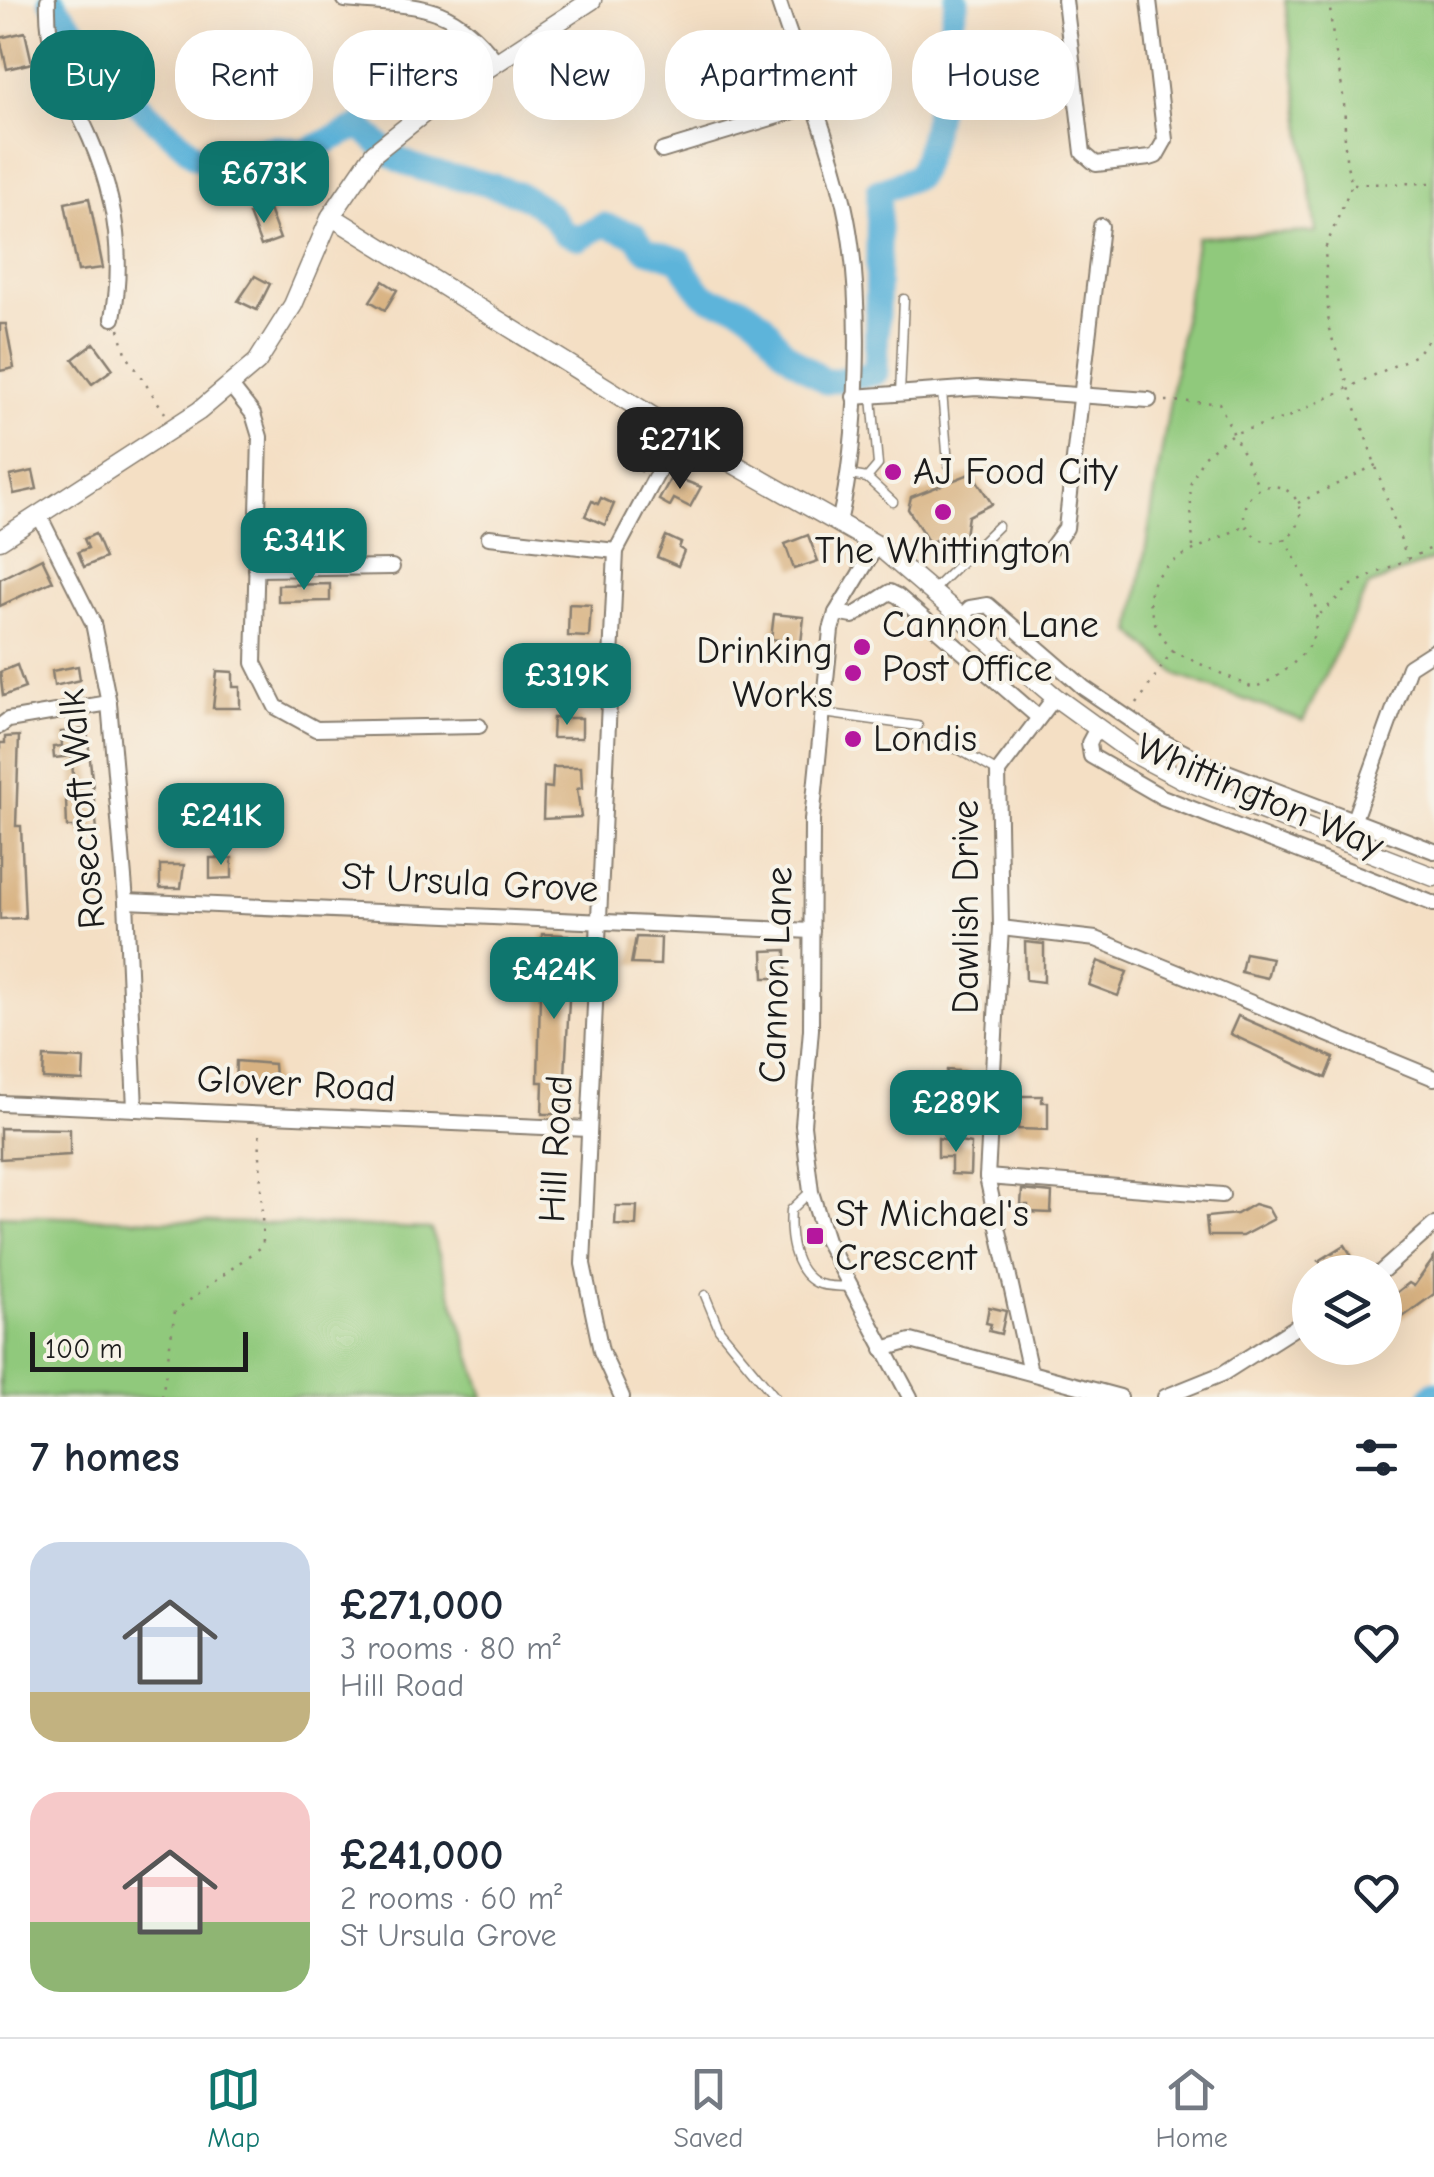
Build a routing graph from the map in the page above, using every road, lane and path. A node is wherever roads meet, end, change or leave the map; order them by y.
1 (48, 0) edge
2 (346, 0) edge
3 (592, 0) edge
4 (778, 0) edge
5 (1065, 0) edge
6 (1149, 0) edge
7 (1330, 0) edge
8 (369, 1) edge
9 (442, 4) edge
10 (788, 30) edge
11 (1068, 30) edge
12 (496, 61) junction
13 (1075, 93) edge
14 (765, 120) edge
15 (816, 120) edge
16 (662, 151) dead end
17 (1434, 182) edge
18 (1352, 184) junction
19 (332, 216) junction
20 (1101, 226) dead end
21 (904, 300) dead end
22 (113, 318) joint
23 (1434, 332) edge
24 (230, 386) junction
25 (1352, 386) junction
26 (854, 391) junction
27 (942, 391) junction
28 (900, 394) junction
29 (872, 396) junction
30 (1080, 398) junction
31 (1149, 400) joint
32 (175, 426) junction
33 (679, 434) junction
34 (1232, 434) junction
35 (948, 464) dead end
36 (1378, 464) junction
37 (850, 475) junction
38 (867, 478) junction
39 (1260, 488) junction
40 (893, 502) dead end
41 (1298, 503) junction
42 (40, 516) junction
43 (840, 522) junction
44 (1246, 524) junction
45 (998, 526) dead end
46 (489, 537) dead end
47 (1285, 539) junction
48 (0, 540) edge
49 (877, 544) junction
50 (1194, 547) junction
51 (1434, 547) edge
52 (1051, 548) dead end
53 (616, 551) junction
54 (1408, 558) junction
55 (392, 567) dead end
56 (256, 569) junction
57 (932, 592) junction
58 (836, 613) junction
59 (1320, 614) junction
60 (962, 616) junction
61 (1172, 650) junction
62 (1434, 651) edge
63 (1054, 696) junction
64 (109, 702) junction
65 (822, 713) junction
66 (1038, 716) junction
67 (1127, 720) junction
68 (0, 726) edge
69 (479, 726) dead end
70 (918, 726) dead end
71 (1097, 728) junction
72 (928, 742) dead end
73 (998, 772) junction
74 (1354, 820) junction
75 (1345, 844) junction
76 (1434, 851) edge
77 (1434, 877) edge
78 (126, 901) junction
79 (1434, 904) edge
80 (599, 922) junction
81 (1002, 928) junction
82 (812, 930) junction
83 (1434, 1078) edge
84 (0, 1103) edge
85 (134, 1109) junction
86 (259, 1115) junction
87 (589, 1128) junction
88 (987, 1177) junction
89 (811, 1192) junction
90 (1222, 1194) dead end
91 (1434, 1225) edge
92 (1400, 1255) edge
93 (849, 1287) junction
94 (705, 1295) dead end
95 (1292, 1329) edge
96 (883, 1348) junction
97 (1030, 1372) junction
98 (162, 1397) edge
99 (622, 1397) edge
100 (775, 1397) edge
101 (910, 1397) edge
102 (1120, 1397) edge
103 (1166, 1397) edge

1 - 22 street
2 - 8 street
3 - 12 street
4 - 10 street
5 - 11 street
6 - 13 street
7 - 18 path
8 - 9 street
9 - 12 street
12 - 19 street
14 - 16 street
15 - 26 street
17 - 18 path
18 - 25 path
19 - 24 street
19 - 33 street, Whittington Way
20 - 30 street
21 - 28 lane
22 - 32 path
23 - 25 path
24 - 32 street
24 - 56 street
25 - 34 path
25 - 36 path
26 - 29 street
26 - 37 street
27 - 28 street
27 - 30 street
27 - 35 lane
28 - 29 street
29 - 38 lane
30 - 31 street
30 - 52 street
31 - 34 path
32 - 42 street
33 - 43 street, Whittington Way
33 - 53 street, Hill Road
34 - 39 path
34 - 50 path
36 - 41 path
36 - 54 path
37 - 38 lane
37 - 43 street
38 - 40 lane
39 - 41 path
39 - 44 path
41 - 47 path
42 - 48 street
42 - 64 street, Rosecroft Walk
43 - 49 street, Whittington Way
44 - 47 path
44 - 50 path
45 - 57 lane
46 - 53 street
47 - 59 path
49 - 57 street, Whittington Way
49 - 58 street, Cannon Lane
50 - 61 path
51 - 54 path
53 - 80 street, Hill Road
54 - 59 path
55 - 56 street
56 - 69 street
57 - 60 street, Whittington Way
58 - 65 street, Cannon Lane
58 - 66 street
59 - 61 path
60 - 63 street, Whittington Way
60 - 67 street, Whittington Way
61 - 67 path
62 - 74 street
63 - 66 street, Dawlish Drive
63 - 71 street, Whittington Way
64 - 68 street
64 - 78 street, Rosecroft Walk
65 - 70 lane
65 - 82 street, Cannon Lane
66 - 73 street, Dawlish Drive
67 - 74 street, Whittington Way
71 - 75 street, Whittington Way
71 - 79 street, Whittington Way
72 - 73 lane
73 - 81 street, Dawlish Drive
74 - 75 street
74 - 76 street, Whittington Way
75 - 77 street, Whittington Way
78 - 80 street, St Ursula Grove
78 - 85 street, Rosecroft Walk
80 - 82 street, St Ursula Grove
80 - 87 street, Hill Road
81 - 83 street
81 - 88 street, Dawlish Drive
82 - 89 street, Cannon Lane
84 - 85 street, Glover Road
85 - 86 street, Glover Road
86 - 87 street, Glover Road
86 - 98 path
87 - 99 street, Hill Road
88 - 90 street
88 - 97 street, Dawlish Drive
89 - 93 street, Cannon Lane
89 - 93 lane
91 - 92 street
93 - 96 street, Cannon Lane
94 - 100 lane
95 - 103 street
96 - 97 street
96 - 101 street, Cannon Lane
97 - 102 street

